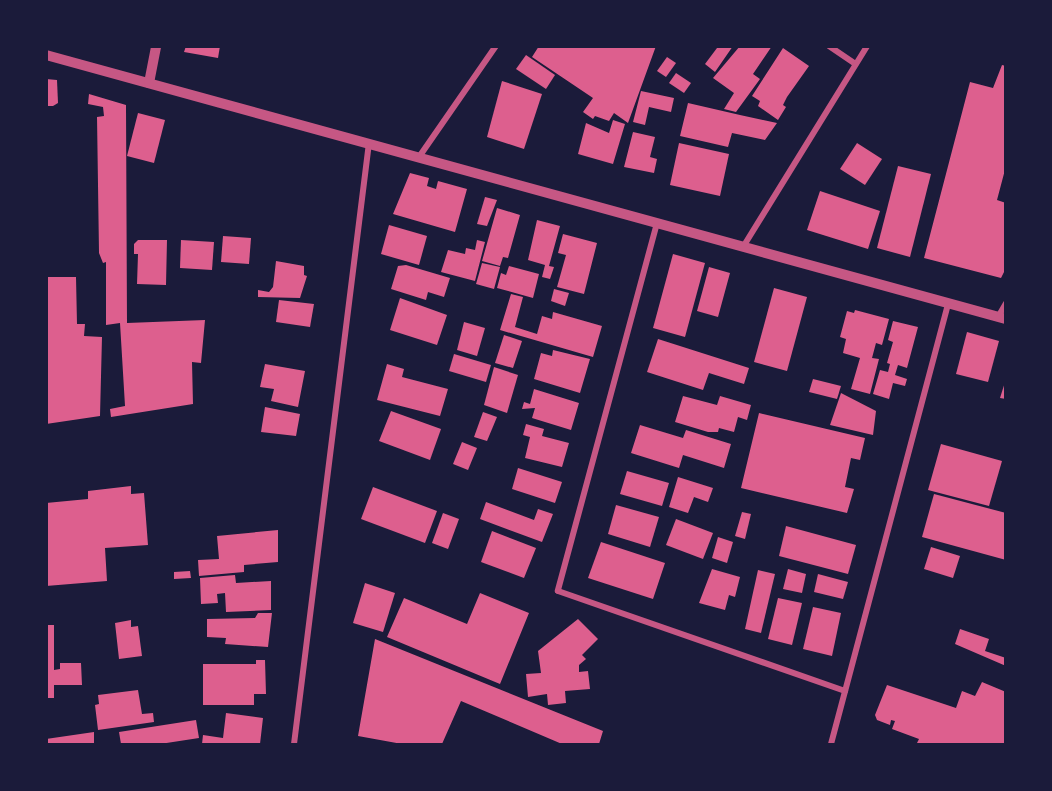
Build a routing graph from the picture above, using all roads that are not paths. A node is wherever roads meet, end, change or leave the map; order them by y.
1 (156, 46) edge
2 (496, 46) edge
3 (829, 46) edge
4 (867, 46) edge
5 (46, 55) edge
6 (856, 64) junction
7 (149, 83) junction
8 (369, 143) junction
9 (419, 157) junction
10 (657, 223) junction
11 (743, 247) junction
12 (948, 303) junction
13 (1005, 303) edge
14 (1002, 318) edge
15 (845, 691) junction
16 (294, 744) edge
17 (831, 744) edge

1 - 7 street
2 - 9 street
3 - 6 street
4 - 6 street
5 - 7 street
6 - 11 street
7 - 8 street
8 - 9 street
8 - 16 street
9 - 10 street
10 - 11 street
10 - 15 street
11 - 12 street
12 - 14 street
12 - 15 street
13 - 14 street
15 - 17 street

